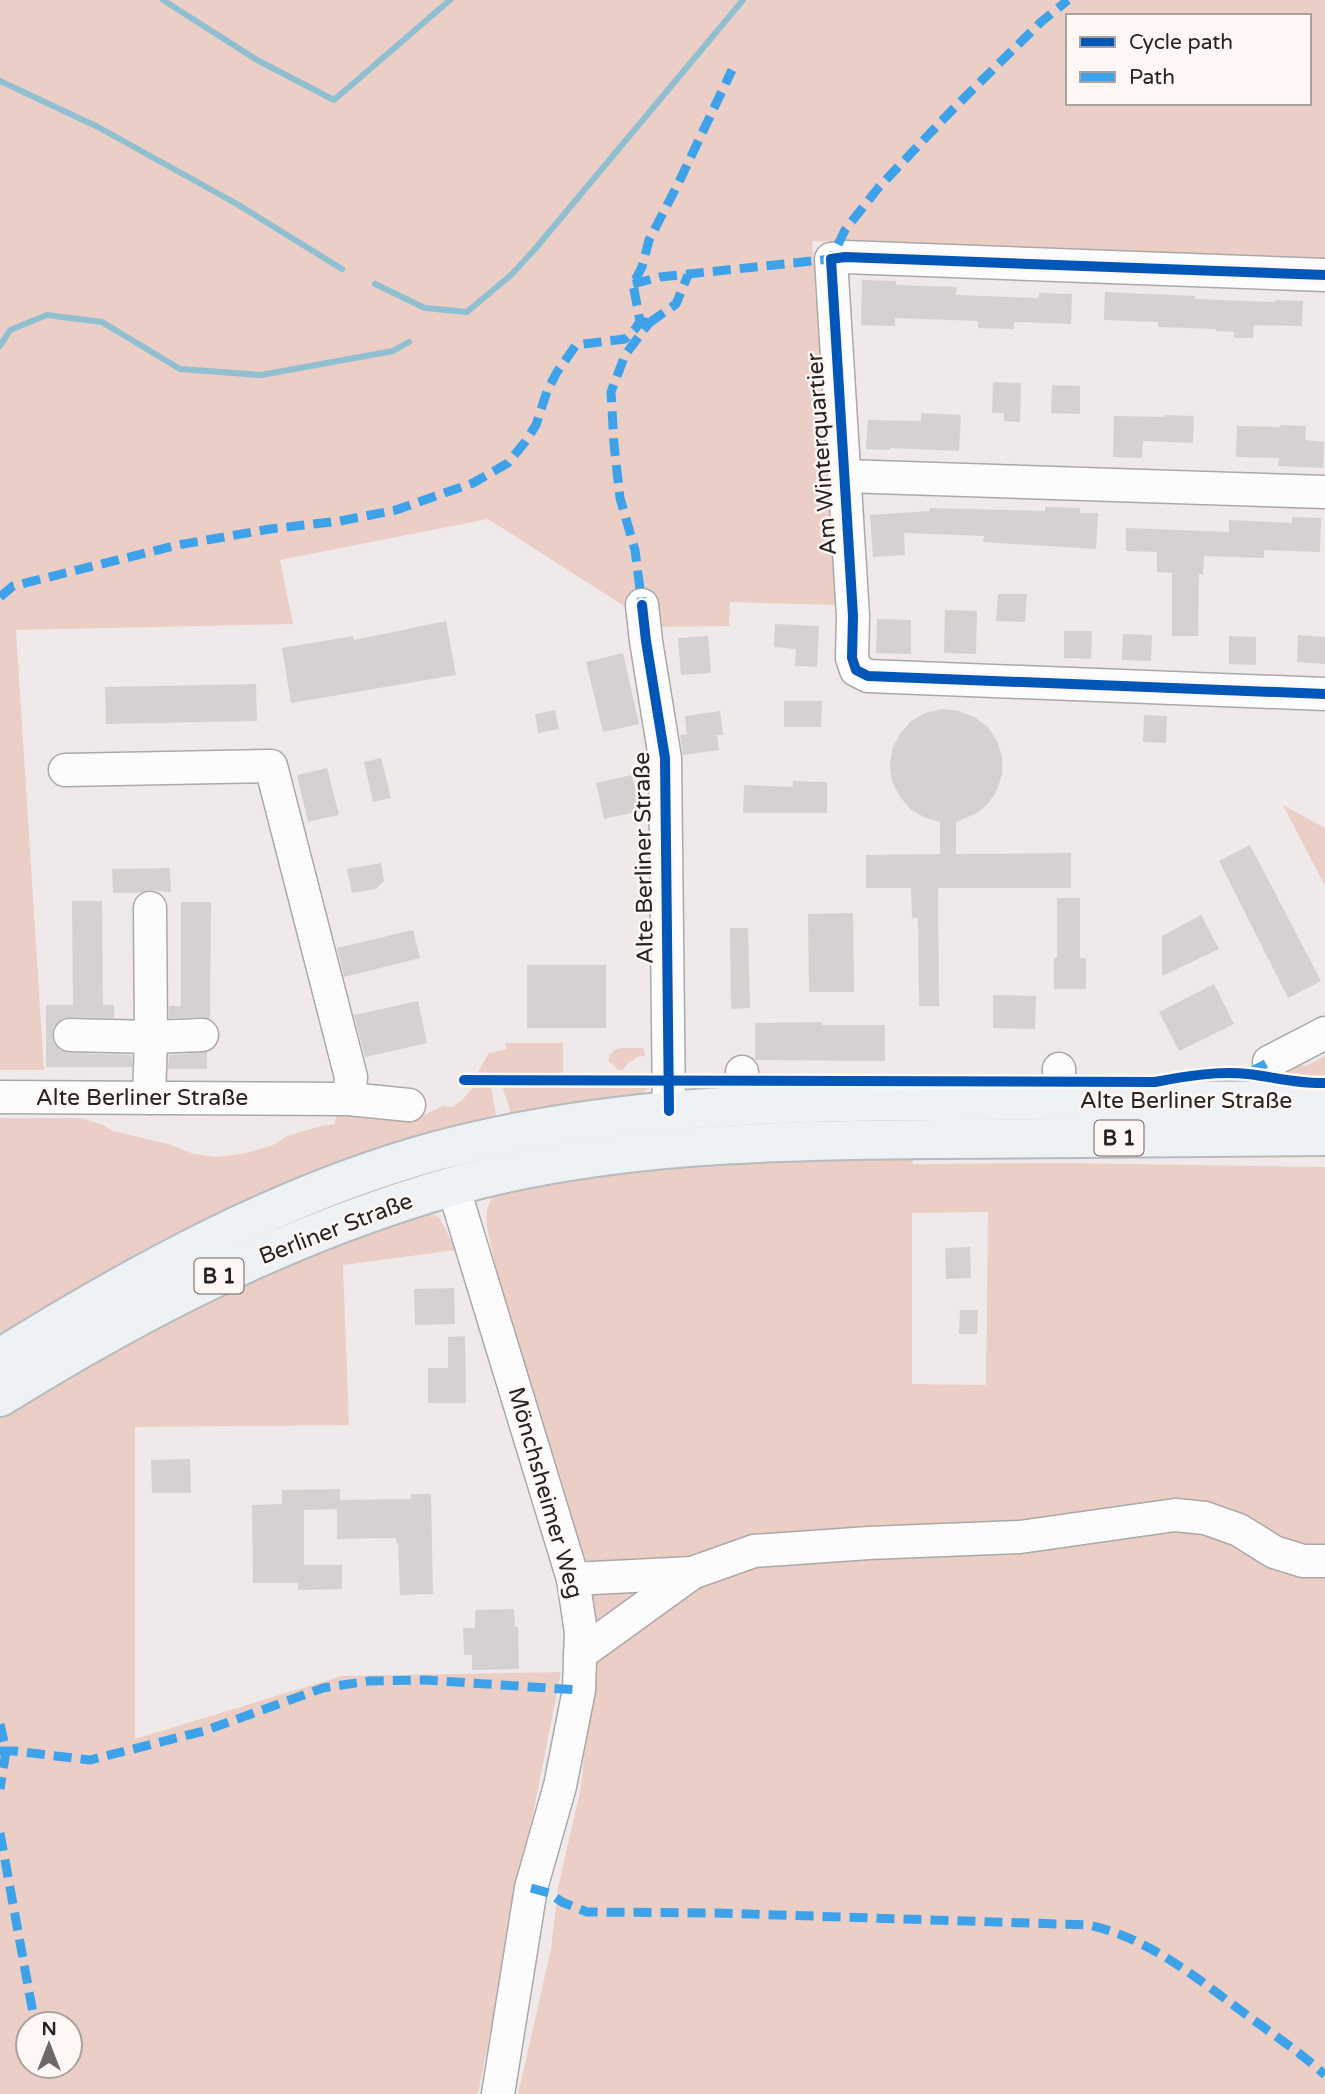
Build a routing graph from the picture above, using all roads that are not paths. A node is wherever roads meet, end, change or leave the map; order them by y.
1 (1325, 275) edge
2 (845, 476) junction
3 (1325, 492) edge
4 (642, 605) dead end
5 (1325, 694) edge
6 (65, 770) dead end
7 (149, 908) dead end
8 (1325, 1033) edge
9 (70, 1035) dead end
10 (202, 1035) dead end
11 (151, 1037) junction
12 (1269, 1062) dead end
13 (0, 1097) edge
14 (149, 1098) junction
15 (349, 1099) junction
16 (1325, 1101) edge
17 (409, 1105) dead end
18 (669, 1111) junction
19 (1325, 1136) edge
20 (439, 1151) joint
21 (453, 1186) junction
22 (0, 1358) edge
23 (0, 1397) edge
24 (1325, 1561) edge
25 (692, 1573) junction
26 (573, 1579) junction
27 (580, 1654) junction
28 (498, 2094) edge

1 - 2 street, Am Winterquartier
2 - 3 street, Am Winterquartier
2 - 5 street, Am Winterquartier
4 - 18 street, Alte Berliner Straße
6 - 15 street
7 - 11 street
8 - 12 street
9 - 11 street
10 - 11 street
11 - 14 street
13 - 14 street, Alte Berliner Straße
14 - 15 street, Alte Berliner Straße
15 - 17 street, Alte Berliner Straße
16 - 18 main road, Alte Berliner Straße / B 1
18 - 20 main road, Alte Berliner Straße / B 1
19 - 21 main road, Alte Berliner Straße / B 1
20 - 22 main road, Berliner Straße / B 1
21 - 23 main road, Berliner Straße / B 1
21 - 26 street, Mönchsheimer Weg
24 - 25 street
25 - 26 street
25 - 27 street
26 - 27 street, Mönchsheimer Weg
27 - 28 street, Mönchsheimer Weg

